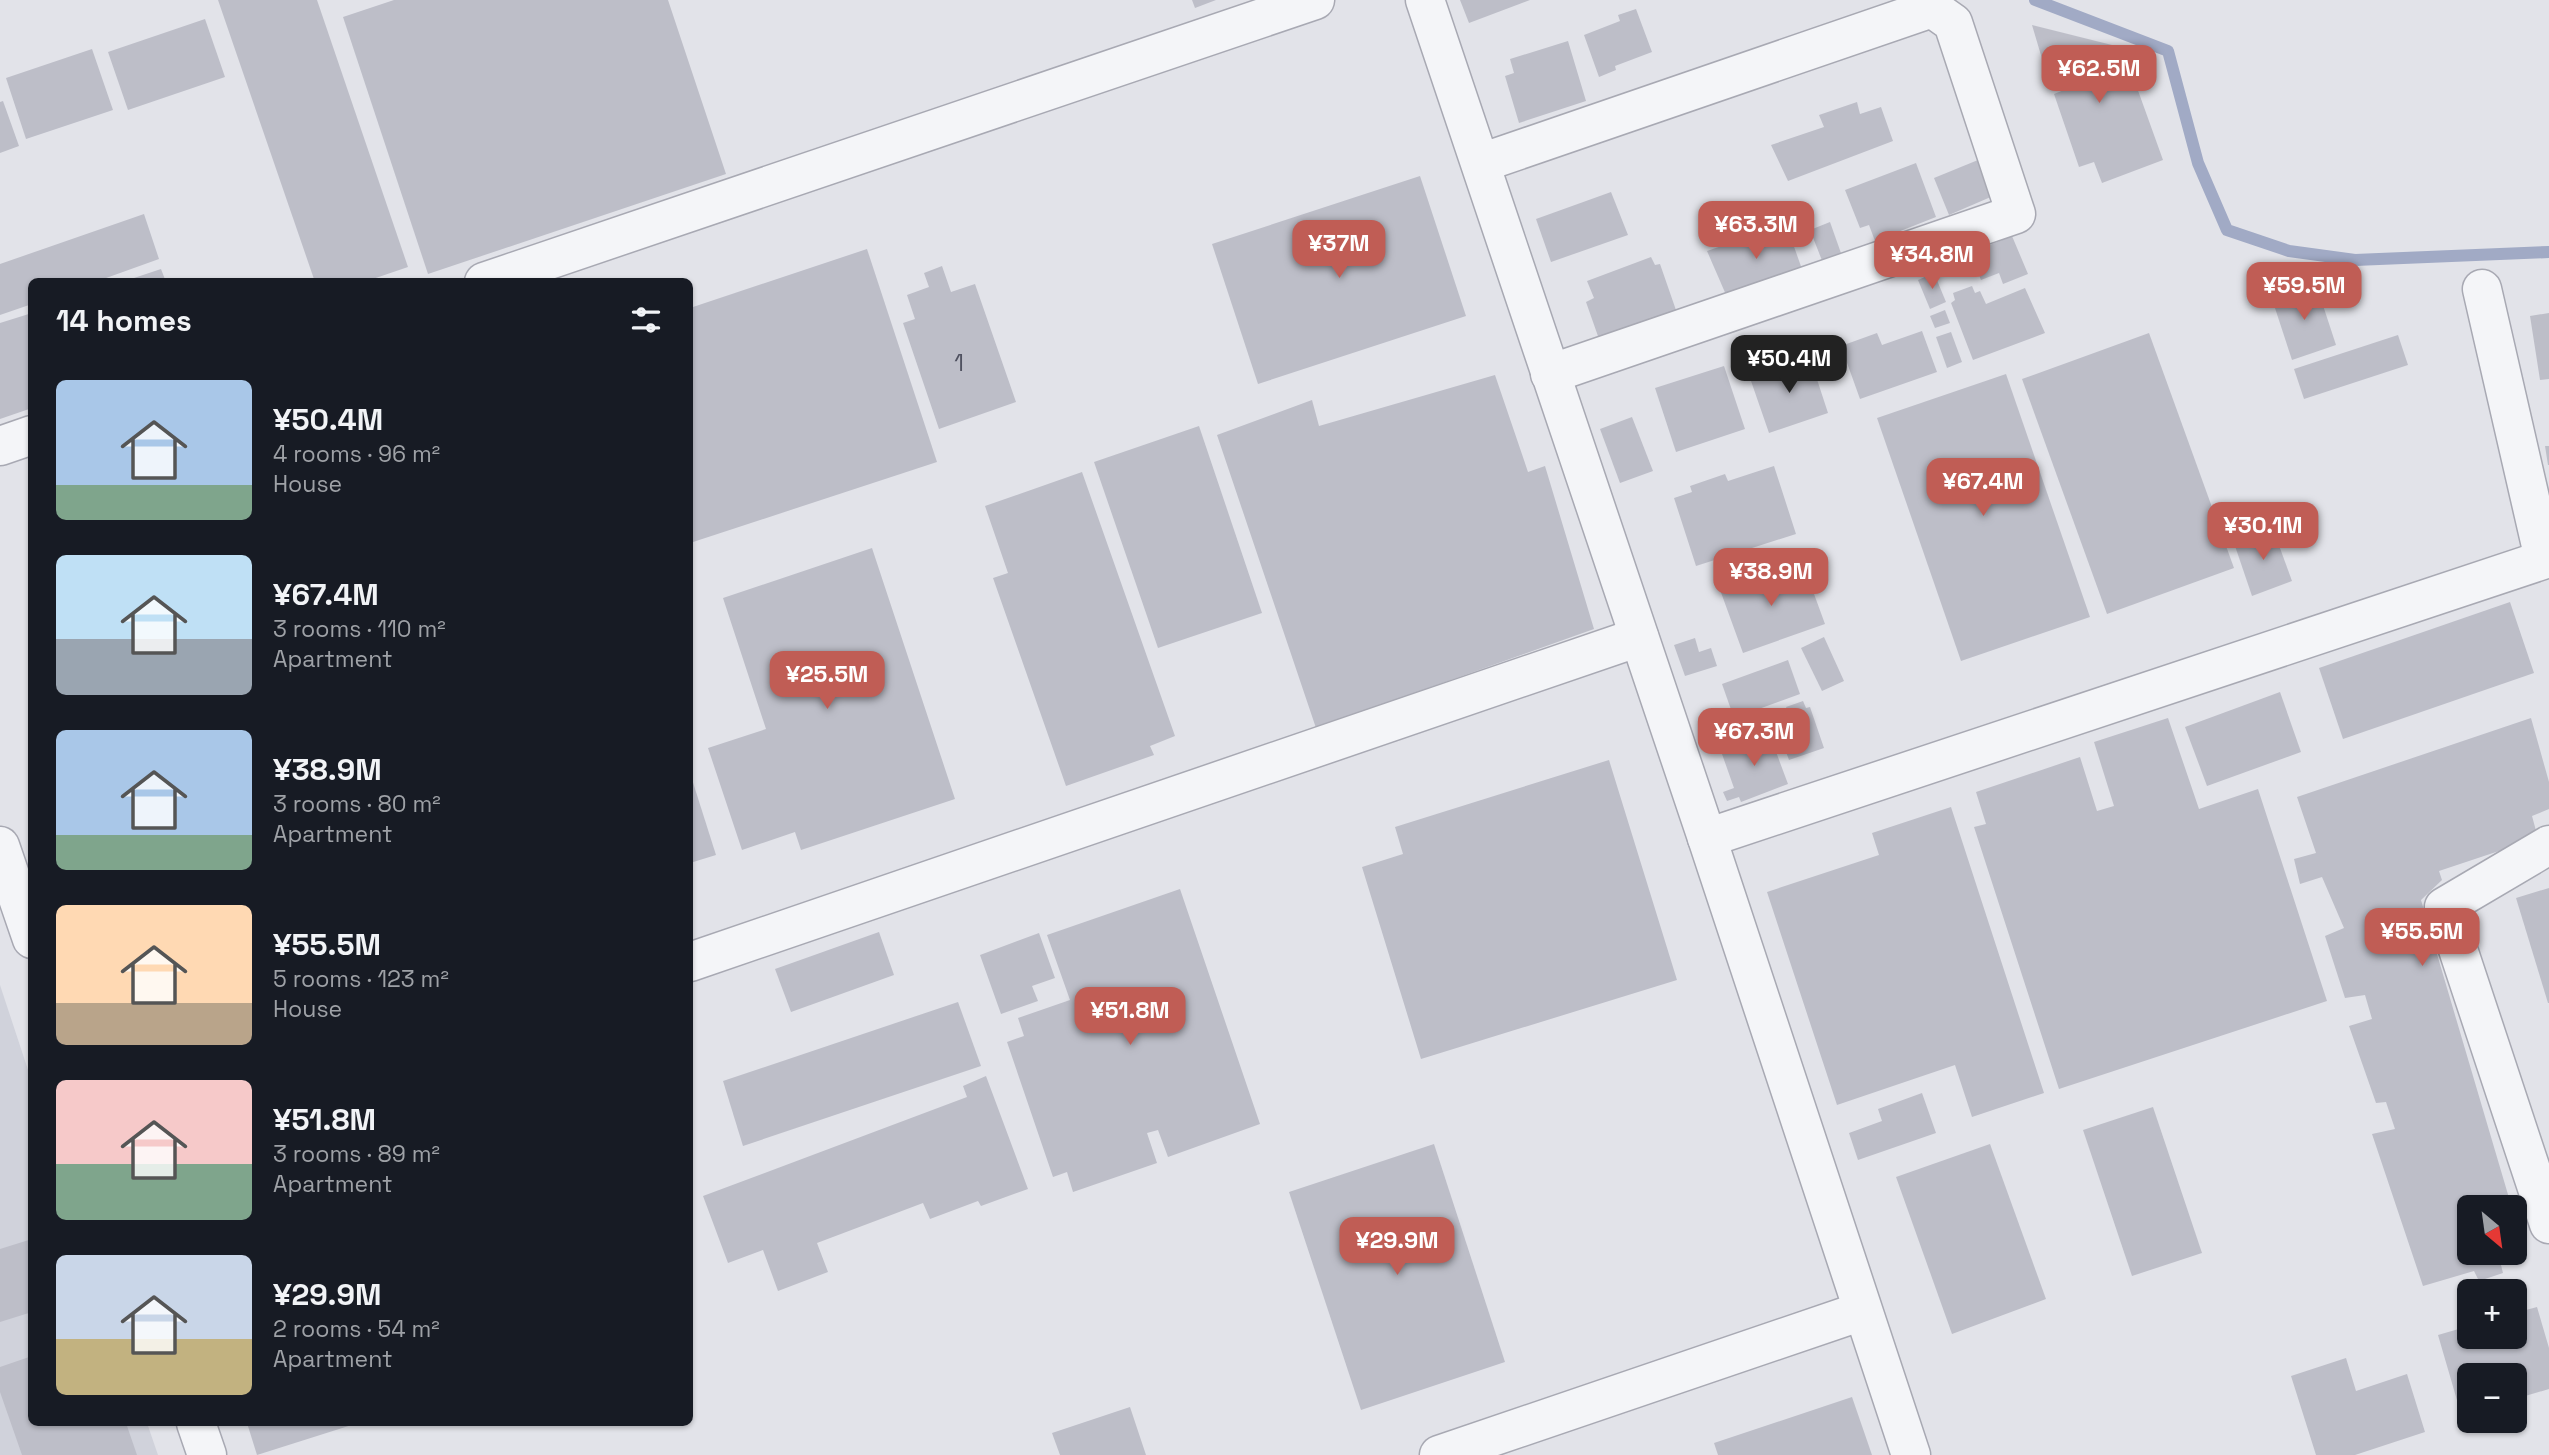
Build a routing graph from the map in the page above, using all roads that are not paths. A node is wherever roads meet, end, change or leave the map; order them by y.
1 (1315, 0) edge
2 (1425, 0) edge
3 (1481, 163) junction
4 (496, 278) edge
5 (2482, 289) dead end
6 (1550, 374) junction
7 (28, 436) edge
8 (0, 446) edge
9 (2547, 558) edge
10 (1639, 637) junction
11 (1707, 838) junction
12 (2549, 845) edge
13 (0, 846) edge
14 (28, 927) edge
15 (693, 960) edge
16 (2549, 1224) edge
17 (1862, 1311) junction
18 (197, 1426) edge
19 (207, 1455) edge
20 (1439, 1455) edge
21 (1911, 1455) edge

1 - 4 street
2 - 3 street
3 - 6 street
3 - 6 street
5 - 9 street
6 - 10 street
7 - 8 street
9 - 11 street
10 - 11 street
10 - 15 street
11 - 17 street
12 - 16 street
13 - 14 street
17 - 20 street
17 - 21 street
18 - 19 street

